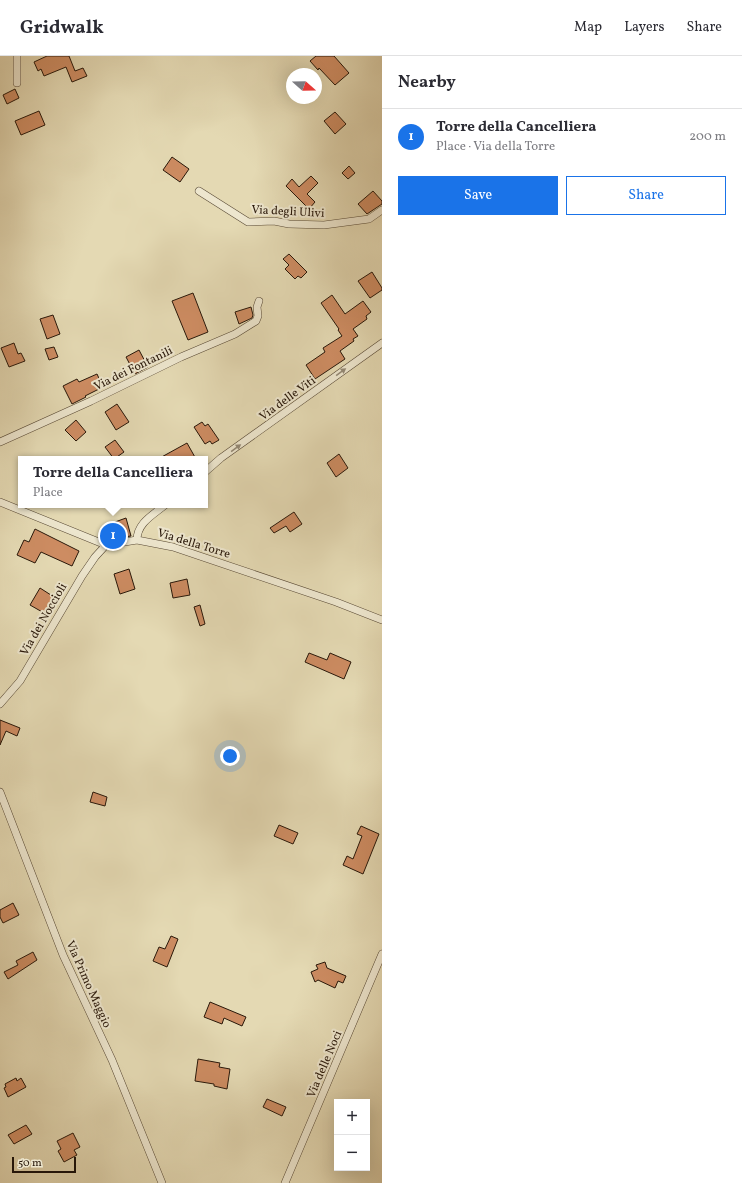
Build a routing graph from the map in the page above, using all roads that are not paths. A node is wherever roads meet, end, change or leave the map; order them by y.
1 (17, 56) edge
2 (17, 83) dead end
3 (199, 191) dead end
4 (382, 210) edge
5 (259, 301) dead end
6 (382, 342) edge
7 (0, 442) edge
8 (208, 469) edge
9 (0, 502) edge
10 (161, 508) edge
11 (137, 540) junction
12 (106, 546) junction
13 (382, 620) edge
14 (0, 704) edge
15 (0, 792) edge
16 (382, 954) edge
17 (162, 1183) edge
18 (286, 1183) edge

1 - 2 street
3 - 4 street, Via degli Ulivi
5 - 7 street, Via dei Fontanili
8 -> 6 street, Via delle Viti
9 - 12 street
10 - 11 street
11 - 12 street, Via della Torre
11 - 13 street, Via della Torre
12 - 14 street, Via dei Noccioli
15 - 17 street, Via Primo Maggio
16 - 18 street, Via delle Noci

